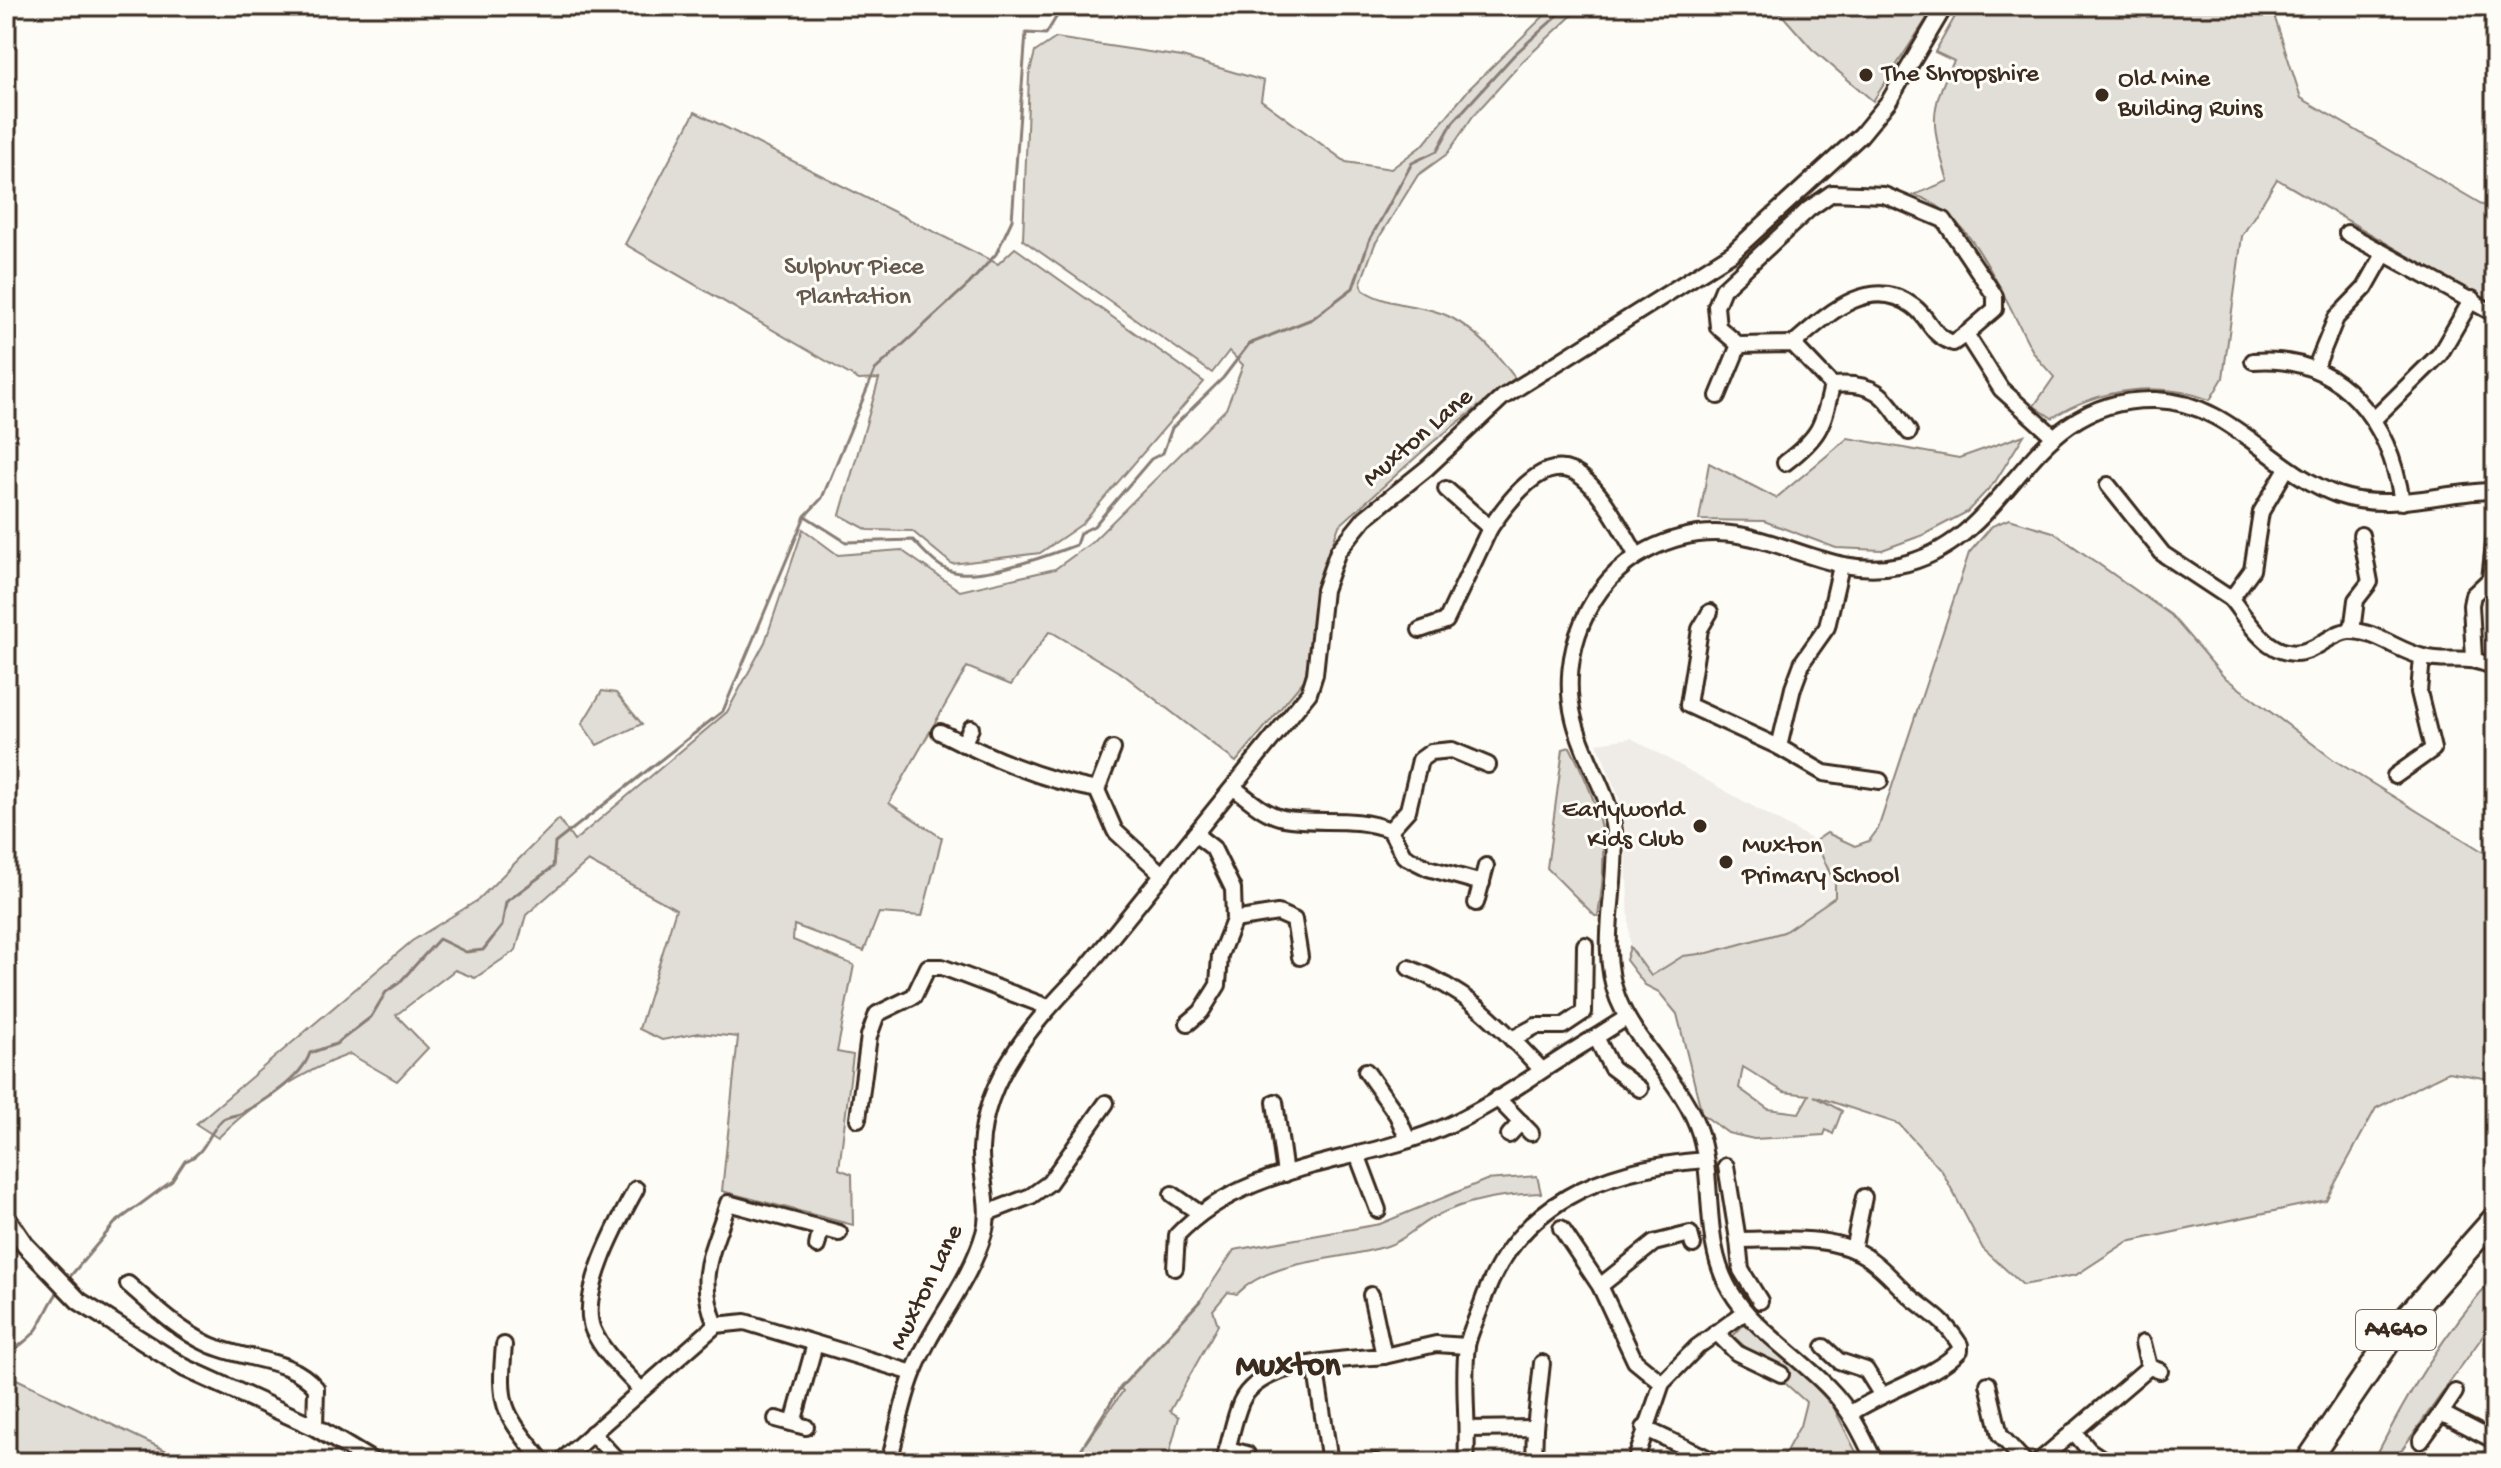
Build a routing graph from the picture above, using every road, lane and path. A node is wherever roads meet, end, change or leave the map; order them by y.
1 (1945, 6) edge
2 (2347, 233) dead end
3 (2383, 256) junction
4 (2472, 299) junction
5 (2495, 314) edge
6 (1966, 334) junction
7 (1793, 344) junction
8 (1739, 345) junction
9 (2253, 361) dead end
10 (2315, 369) junction
11 (1832, 385) junction
12 (1718, 396) dead end
13 (2375, 418) junction
14 (1909, 432) dead end
15 (2052, 435) junction
16 (1785, 463) dead end
17 (2287, 468) junction
18 (2108, 485) dead end
19 (1446, 489) dead end
20 (2495, 491) edge
21 (2402, 502) junction
22 (1490, 528) junction
23 (2495, 534) edge
24 (2361, 535) dead end
25 (1637, 556) junction
26 (1841, 566) junction
27 (2231, 599) junction
28 (1710, 612) dead end
29 (1420, 630) dead end
30 (2352, 631) junction
31 (2422, 657) junction
32 (2474, 658) junction
33 (2495, 668) edge
34 (971, 728) dead end
35 (940, 732) dead end
36 (963, 744) junction
37 (1779, 747) junction
38 (1113, 749) dead end
39 (1488, 765) dead end
40 (2395, 776) dead end
41 (1880, 781) dead end
42 (1234, 788) junction
43 (1097, 790) junction
44 (1390, 830) junction
45 (1195, 834) junction
46 (1486, 866) dead end
47 (1163, 875) junction
48 (1482, 883) junction
49 (1476, 903) dead end
50 (1234, 920) junction
51 (1581, 956) dead end
52 (1300, 957) dead end
53 (1404, 969) dead end
54 (1048, 1007) junction
55 (1626, 1018) junction
56 (1188, 1023) dead end
57 (1596, 1037) junction
58 (1512, 1039) junction
59 (1541, 1069) junction
60 (1366, 1071) dead end
61 (1640, 1089) dead end
62 (1497, 1098) junction
63 (1275, 1102) dead end
64 (1106, 1103) dead end
65 (858, 1119) dead end
66 (1509, 1135) dead end
67 (1408, 1140) junction
68 (1357, 1154) junction
69 (1705, 1160) junction
70 (1726, 1166) dead end
71 (1285, 1174) junction
72 (1172, 1194) dead end
73 (628, 1196) dead end
74 (1867, 1205) dead end
75 (1378, 1210) dead end
76 (1198, 1212) junction
77 (987, 1213) junction
78 (6, 1217) edge
79 (2495, 1218) edge
80 (821, 1228) junction
81 (1561, 1228) dead end
82 (839, 1233) dead end
83 (1691, 1233) dead end
84 (1738, 1240) junction
85 (817, 1246) dead end
86 (1853, 1250) junction
87 (1175, 1268) dead end
88 (1600, 1286) junction
89 (131, 1294) dead end
90 (1371, 1295) dead end
91 (1760, 1301) dead end
92 (1745, 1312) junction
93 (716, 1325) junction
94 (1716, 1332) junction
95 (2143, 1343) dead end
96 (815, 1344) junction
97 (1467, 1346) junction
98 (1824, 1347) dead end
99 (1384, 1356) junction
100 (486, 1357) dead end
101 (1542, 1363) dead end
102 (1315, 1364) junction
103 (913, 1373) junction
104 (1781, 1374) dead end
105 (1662, 1383) junction
106 (1988, 1384) dead end
107 (640, 1389) junction
108 (2455, 1392) dead end
109 (1881, 1394) junction
110 (1851, 1413) junction
111 (2441, 1413) junction
112 (776, 1419) dead end
113 (315, 1427) junction
114 (1535, 1428) junction
115 (1644, 1428) junction
116 (1468, 1429) junction
117 (2073, 1431) junction
118 (592, 1433) junction
119 (2421, 1441) dead end
120 (2495, 1441) edge
121 (1247, 1454) dead end
122 (1226, 1456) edge
123 (373, 1462) edge
124 (543, 1462) edge
125 (560, 1462) edge
126 (619, 1462) edge
127 (889, 1462) edge
128 (1330, 1462) edge
129 (1466, 1462) edge
130 (1534, 1462) edge
131 (1635, 1462) edge
132 (1716, 1462) edge
133 (1875, 1462) edge
134 (2025, 1462) edge
135 (2038, 1462) edge
136 (2107, 1462) edge
137 (2307, 1462) edge

1 - 42 street, Muxton Lane
2 - 3 street
3 - 4 street
3 - 10 street
4 - 5 street
4 - 13 street
6 - 7 street
6 - 8 street
6 - 15 street
7 - 8 street
7 - 11 street
8 - 12 street
9 - 10 street
10 - 13 street
11 - 14 street
11 - 16 street
13 - 21 street
15 - 17 street
15 - 26 street
17 - 21 street
17 - 27 street
18 - 27 street
19 - 22 street
20 - 21 street
22 - 25 street
22 - 29 street
23 - 32 street
24 - 30 street
25 - 26 street
25 - 55 street
26 - 37 street
27 - 30 street
28 - 37 street
30 - 31 street
31 - 32 street
31 - 40 street
32 - 33 street
34 - 36 street
35 - 36 street
36 - 43 street
37 - 41 street
38 - 43 street
39 - 44 street
42 - 44 street
42 - 45 street, Muxton Lane
43 - 47 street
44 - 48 street
45 - 47 street, Muxton Lane
45 - 50 street
46 - 48 street
47 - 54 street, Muxton Lane
48 - 49 street
50 - 52 street
50 - 56 street
51 - 58 street
53 - 58 street
54 - 65 street
54 - 77 street, Muxton Lane
55 - 57 street
55 - 69 street
57 - 59 street
57 - 61 street
58 - 59 street
59 - 62 street
60 - 67 street
62 - 66 street
62 - 67 street
63 - 71 street
64 - 77 street
67 - 68 street
68 - 71 street
68 - 75 street
69 - 92 street
69 - 97 street
70 - 84 street
71 - 76 street
72 - 76 street
73 - 107 street
74 - 86 street
76 - 87 street
77 - 103 street, Muxton Lane
78 - 113 street
79 - 137 main road, A4640
80 - 82 street
80 - 85 street
80 - 93 street
81 - 88 street
83 - 88 street
84 - 86 street
84 - 91 street
86 - 109 street
88 - 105 street
89 - 113 street
90 - 99 street
92 - 94 street
92 - 110 street
93 - 96 street
93 - 107 street
94 - 104 street
94 - 105 street
95 - 117 street
96 - 103 street
96 - 112 street
97 - 99 street
97 - 116 street
98 - 109 street
99 - 102 street
100 - 124 street
101 - 114 street
102 - 122 street
102 - 128 street
103 - 127 street, Muxton Lane
105 - 115 street
106 - 134 street
107 - 118 street
108 - 111 street
109 - 110 street
110 - 133 street
111 - 119 street
111 - 120 street
113 - 123 street
114 - 116 street
114 - 130 street
115 - 131 street
115 - 132 street
116 - 129 street
117 - 135 street
117 - 136 street
118 - 125 street
118 - 126 street
121 - 122 street

